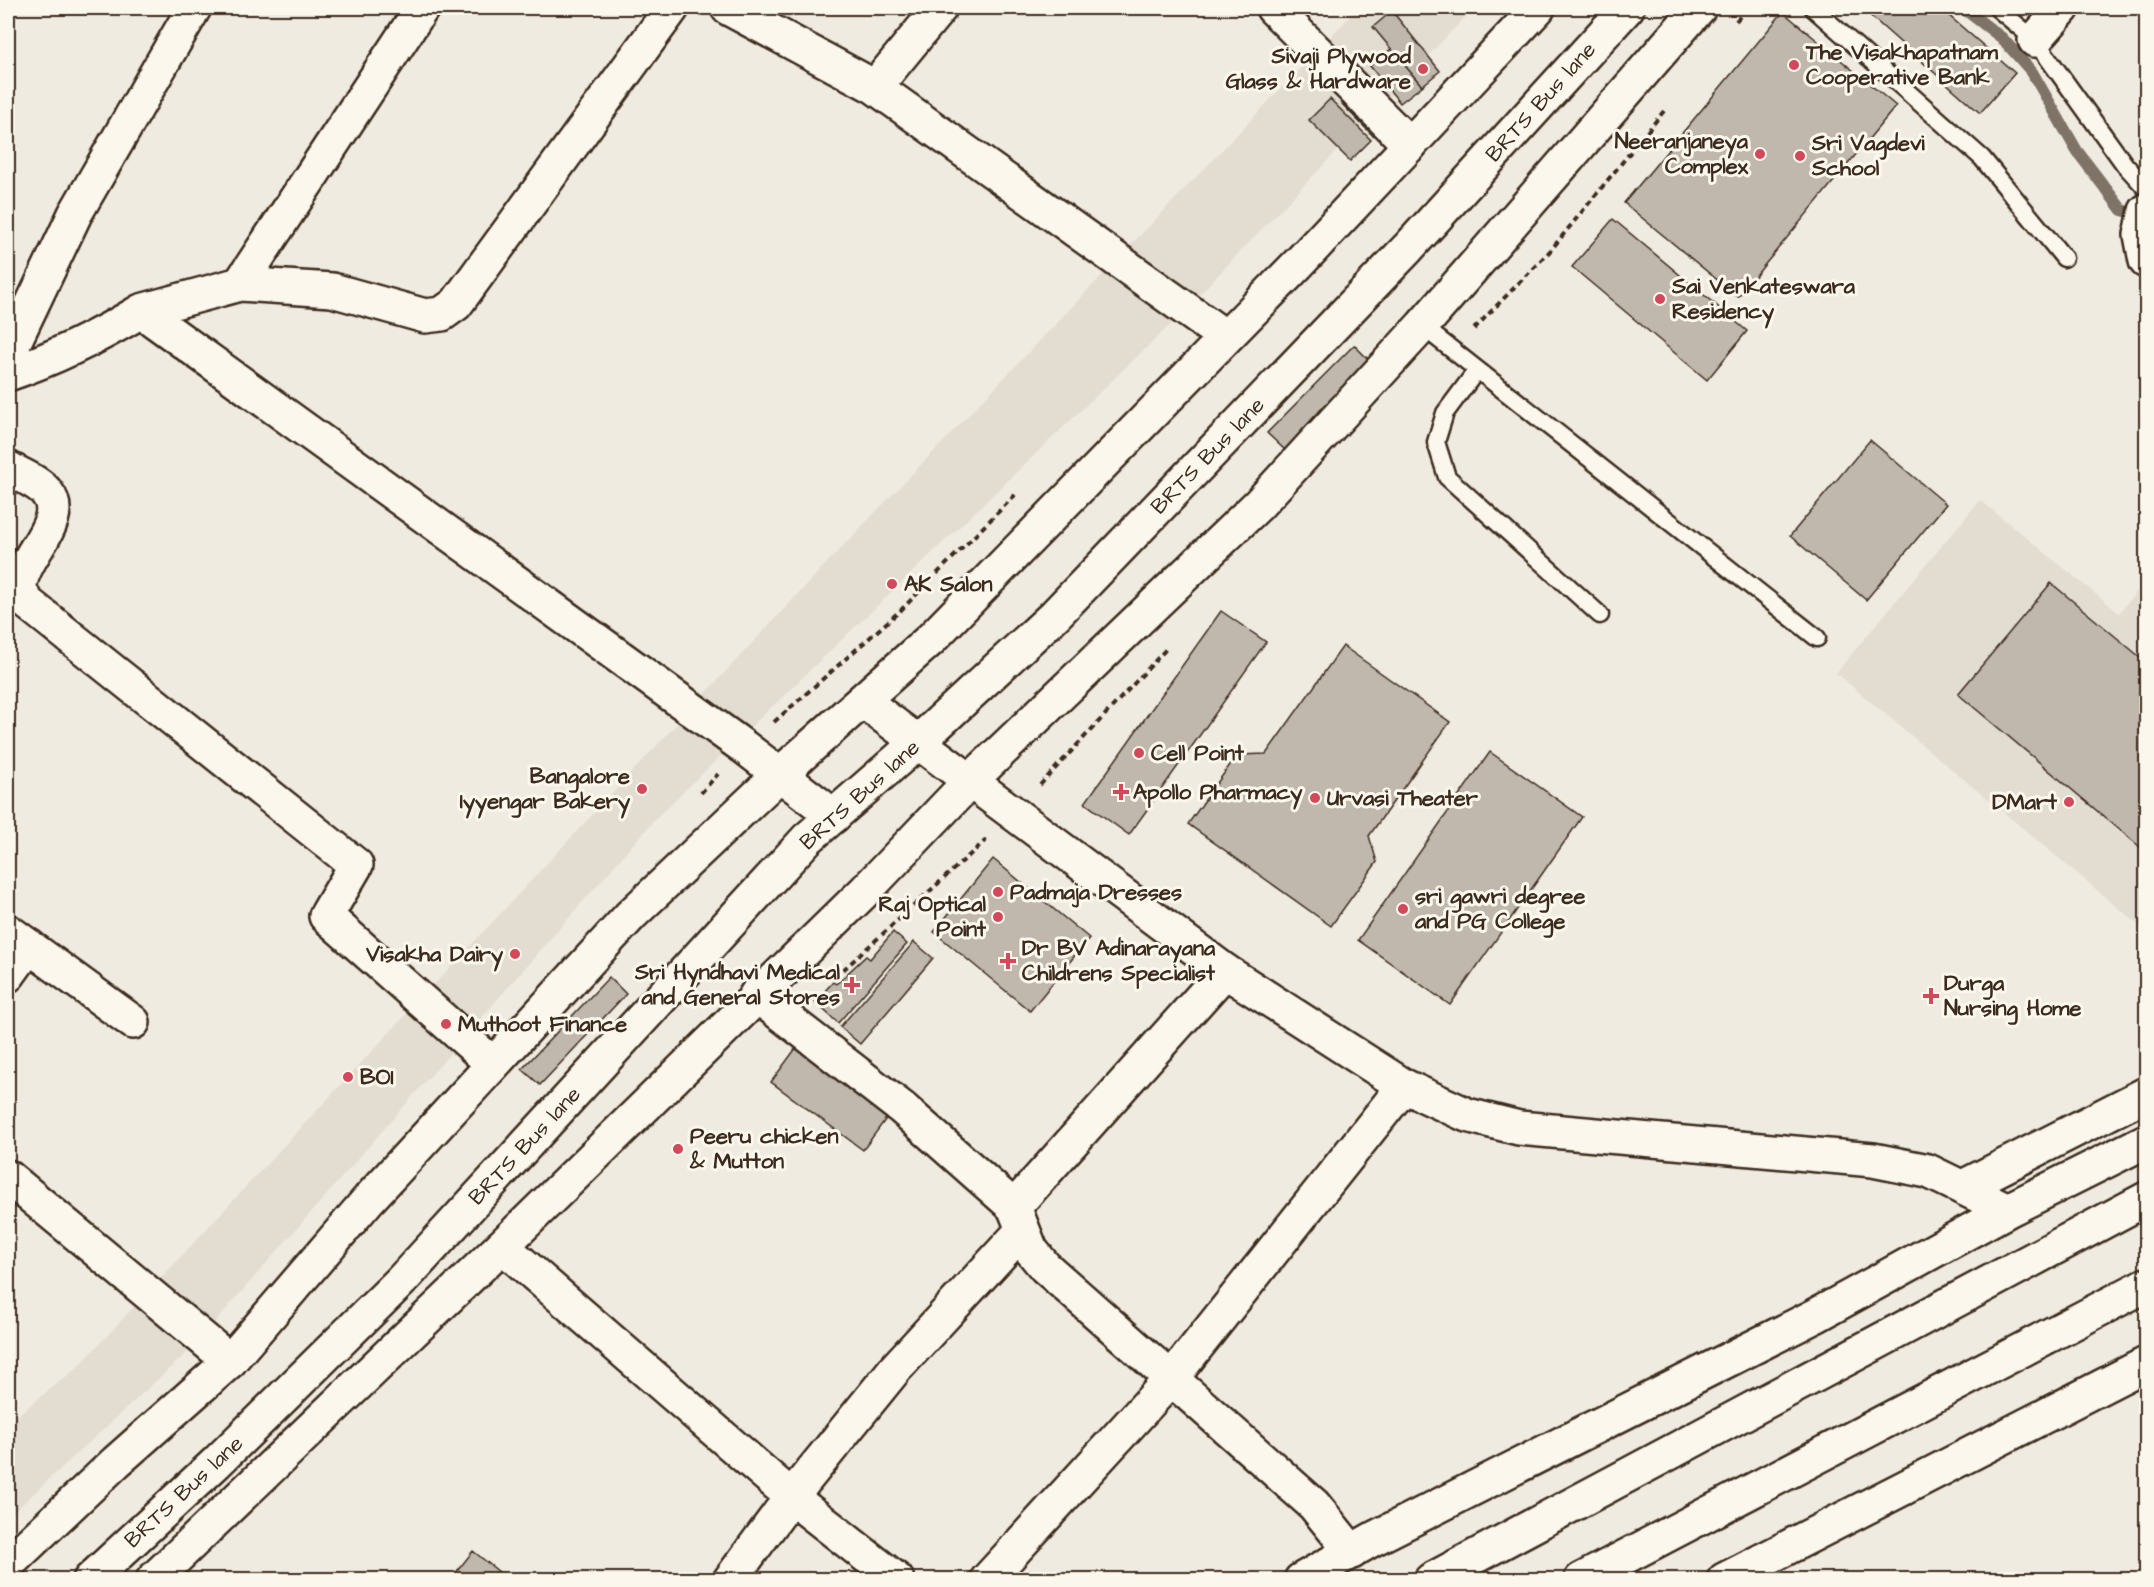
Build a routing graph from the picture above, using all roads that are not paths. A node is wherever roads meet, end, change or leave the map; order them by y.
1 (194, 8) edge
2 (422, 8) edge
3 (672, 8) edge
4 (728, 8) edge
5 (940, 8) edge
6 (1274, 8) edge
7 (1538, 8) edge
8 (1627, 8) edge
9 (1699, 8) edge
10 (1814, 8) edge
11 (1997, 8) edge
12 (2062, 8) edge
13 (2035, 40) junction
14 (875, 87) junction
15 (1410, 145) junction
16 (2146, 188) edge
17 (2064, 258) dead end
18 (240, 284) junction
19 (141, 311) junction
20 (1422, 326) junction
21 (1225, 337) junction
22 (8, 355) edge
23 (1477, 370) junction
24 (8, 374) edge
25 (8, 468) edge
26 (1600, 615) dead end
27 (1817, 638) dead end
28 (863, 701) junction
29 (917, 743) junction
30 (779, 775) junction
31 (970, 781) junction
32 (834, 816) junction
33 (18, 938) edge
34 (1225, 971) junction
35 (8, 975) edge
36 (756, 995) junction
37 (133, 1023) dead end
38 (493, 1064) junction
39 (1404, 1086) junction
40 (2146, 1094) edge
41 (2146, 1141) edge
42 (8, 1177) edge
43 (1963, 1187) junction
44 (2146, 1199) edge
45 (2008, 1210) junction
46 (1019, 1218) junction
47 (502, 1246) junction
48 (2146, 1285) edge
49 (230, 1361) junction
50 (2146, 1364) edge
51 (1171, 1379) junction
52 (792, 1496) junction
53 (1352, 1552) junction
54 (8, 1564) edge
55 (90, 1580) edge
56 (153, 1580) edge
57 (730, 1580) edge
58 (897, 1580) edge
59 (987, 1580) edge
60 (1300, 1580) edge
61 (1431, 1580) edge
62 (1581, 1580) edge
63 (1724, 1580) edge

1 - 22 street
2 - 18 street
3 - 18 street
4 - 14 street
5 - 14 street
6 - 15 street
7 - 15 street
8 - 29 street, BRTS Bus lane
9 - 20 street
10 - 17 lane
11 - 13 lane
12 - 13 street
13 - 16 lane
14 - 21 street
15 - 21 street
18 - 19 street
19 - 24 street
19 - 30 street
20 - 23 lane
20 - 31 street
21 - 28 street
23 - 26 lane
23 - 27 lane
25 - 38 street
28 - 29 street
28 - 30 street
29 - 31 street
29 - 32 street, BRTS Bus lane
30 - 32 street
30 - 38 street
31 - 34 street
31 - 36 street
32 - 55 street, BRTS Bus lane
33 - 35 street
33 - 37 street
34 - 39 street
34 - 46 street
36 - 46 street
36 - 47 street
38 - 49 street
39 - 43 street
39 - 51 street
40 - 43 street
41 - 45 street
42 - 49 street
43 - 45 street
44 - 61 street
45 - 53 street
46 - 51 street
46 - 52 street
47 - 52 street
47 - 56 street
48 - 62 street
49 - 54 street
50 - 63 street
51 - 53 street
51 - 59 street
52 - 57 street
52 - 58 street
53 - 60 street

